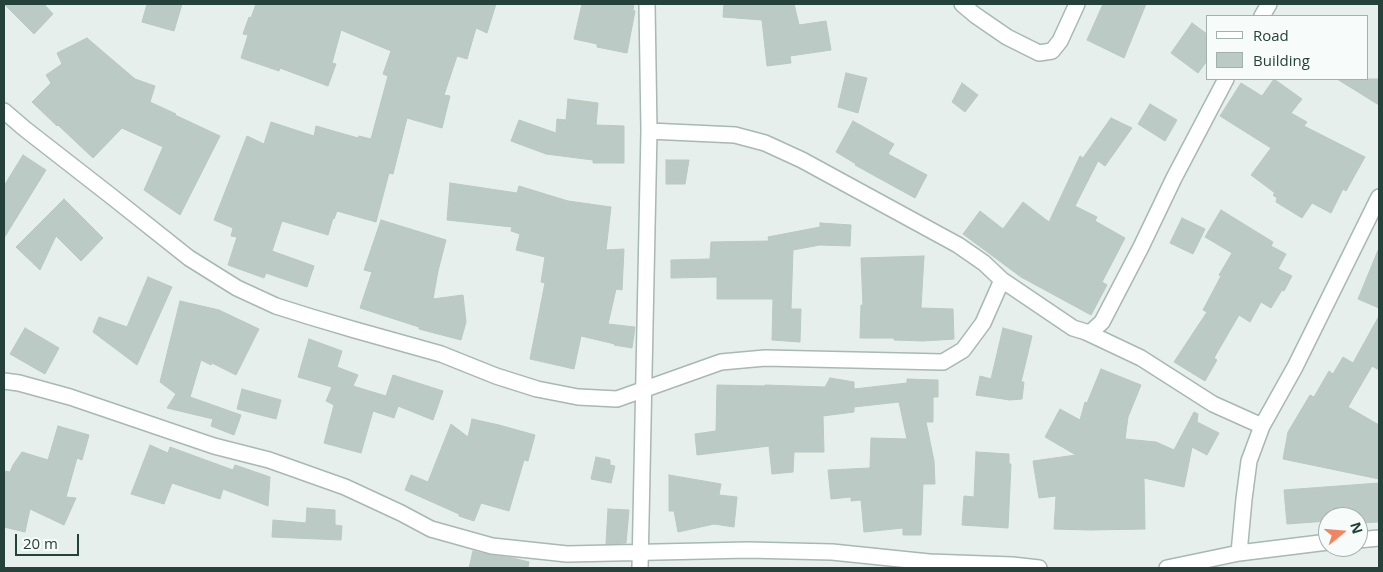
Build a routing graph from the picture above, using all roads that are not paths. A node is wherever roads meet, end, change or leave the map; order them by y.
1 (647, 4) edge
2 (962, 4) edge
3 (1077, 4) edge
4 (1269, 4) edge
5 (1263, 15) edge
6 (1225, 80) edge
7 (4, 110) edge
8 (649, 131) junction
9 (1379, 197) edge
10 (1002, 280) junction
11 (1086, 332) junction
12 (4, 381) edge
13 (643, 390) junction
14 (1262, 426) junction
15 (1318, 543) edge
16 (641, 552) junction
17 (1239, 553) junction
18 (640, 568) edge
19 (1039, 568) edge
20 (1167, 568) edge

1 - 8 street
2 - 3 street
4 - 5 street
6 - 11 street
7 - 13 street
8 - 10 street
8 - 13 street
9 - 14 street
10 - 11 street
10 - 13 street
11 - 14 street
12 - 16 street
13 - 16 street
14 - 17 street
15 - 17 street
16 - 18 street
16 - 19 street
17 - 20 street

